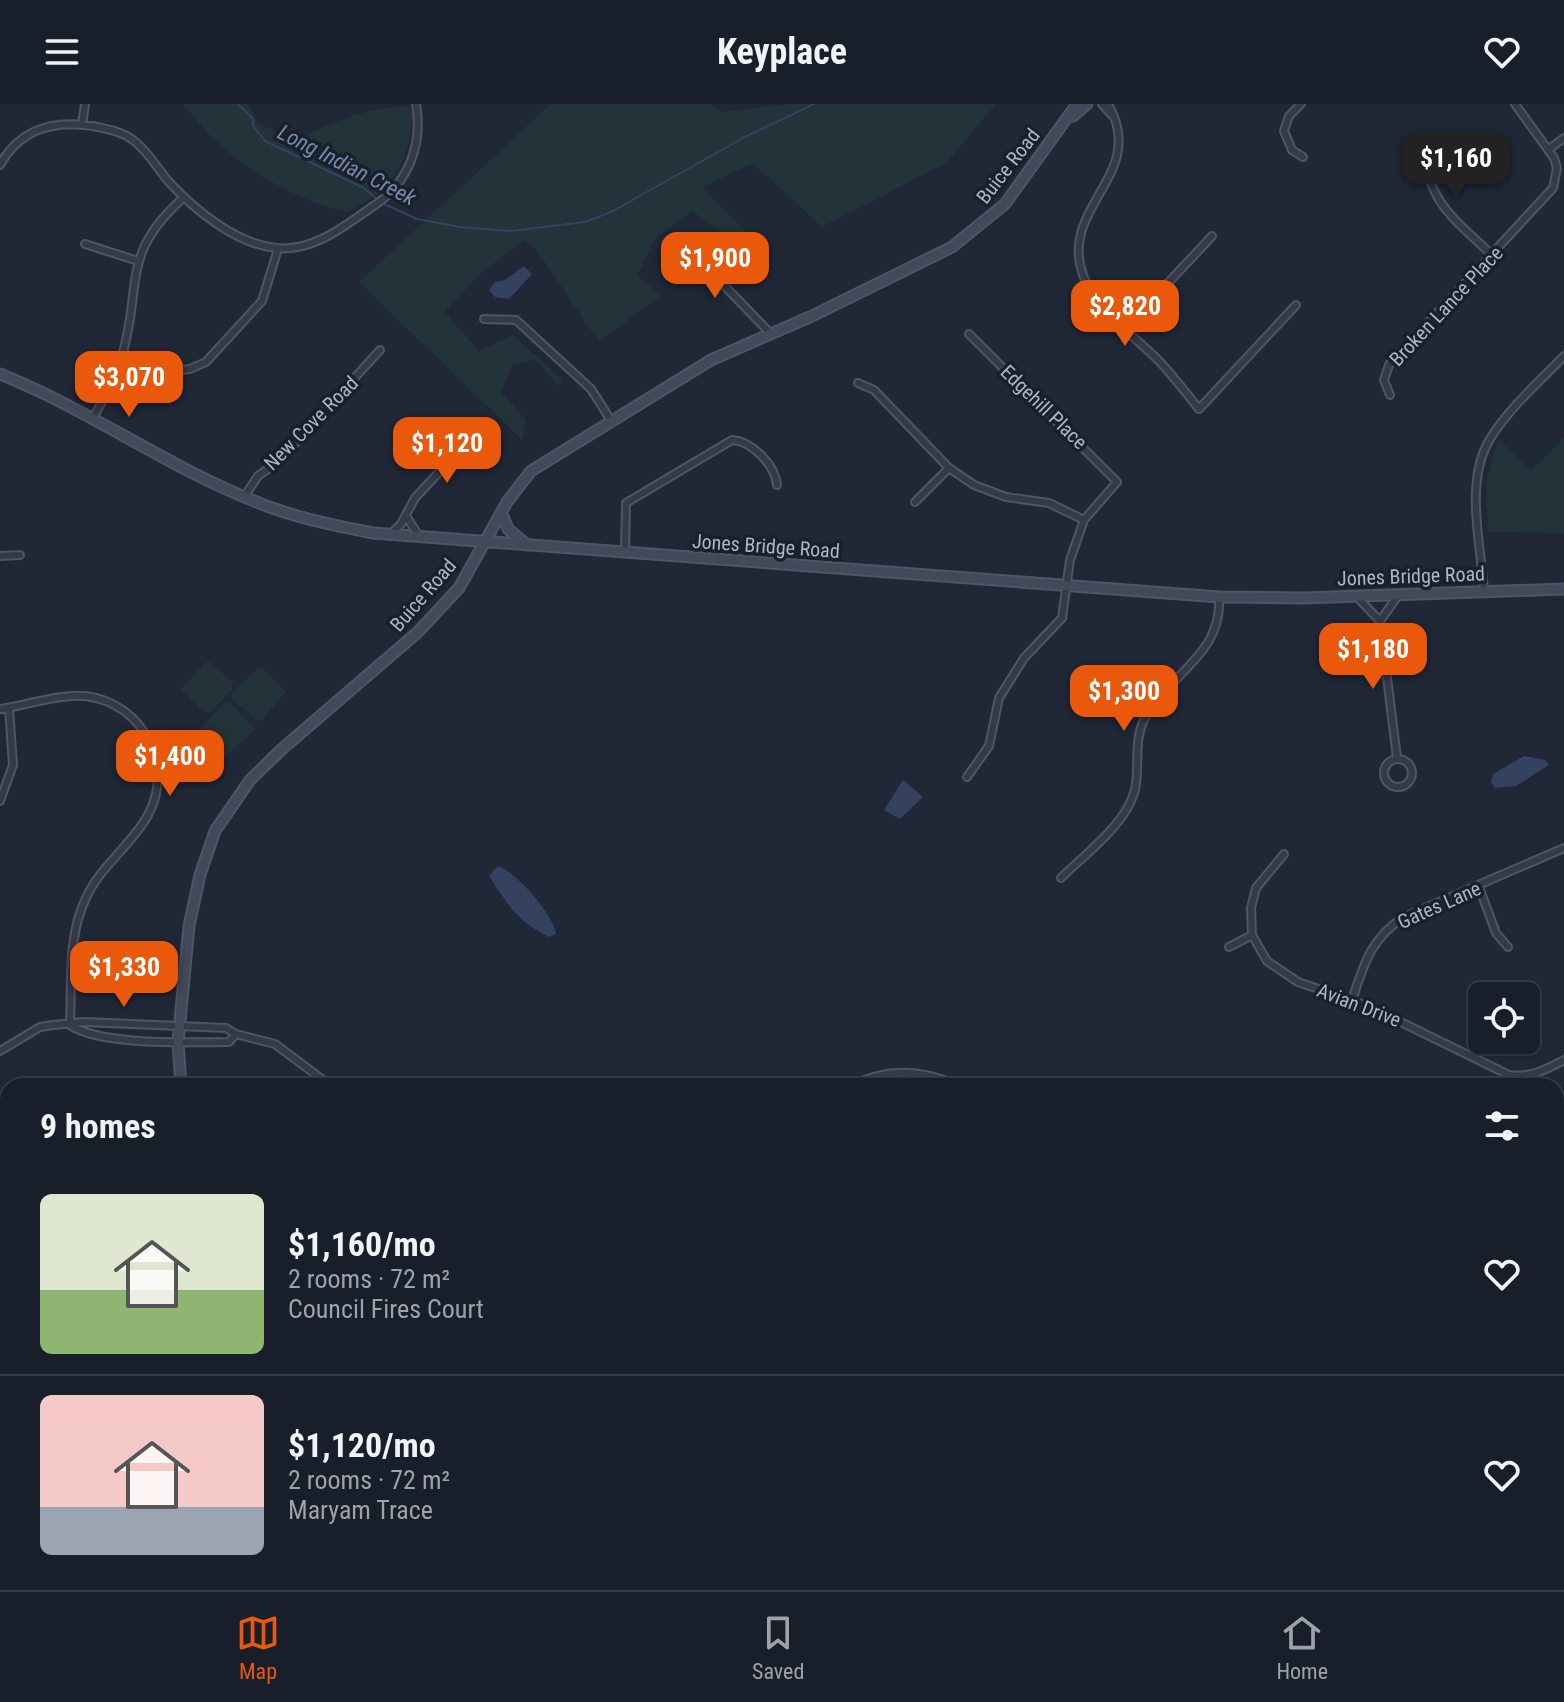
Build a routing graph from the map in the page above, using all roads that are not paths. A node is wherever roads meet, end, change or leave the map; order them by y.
1 (85, 104) edge
2 (416, 104) edge
3 (1077, 104) edge
4 (1087, 104) edge
5 (1102, 104) edge
6 (1108, 104) edge
7 (1301, 104) edge
8 (1515, 104) edge
9 (1113, 116) junction
10 (1067, 120) junction
11 (82, 125) junction
12 (1564, 138) edge
13 (1421, 144) dead end
14 (1549, 149) junction
15 (1303, 157) dead end
16 (0, 165) edge
17 (184, 197) junction
18 (1212, 236) dead end
19 (683, 243) dead end
20 (85, 244) dead end
21 (278, 249) junction
22 (1492, 255) junction
23 (138, 261) junction
24 (1296, 305) dead end
25 (484, 319) dead end
26 (1126, 328) junction
27 (771, 334) junction
28 (969, 334) dead end
29 (380, 350) dead end
30 (122, 356) junction
31 (1564, 356) edge
32 (0, 374) edge
33 (858, 383) dead end
34 (1390, 395) dead end
35 (93, 418) junction
36 (612, 422) junction
37 (467, 442) dead end
38 (949, 468) junction
39 (777, 485) dead end
40 (244, 497) junction
41 (915, 502) dead end
42 (502, 514) junction
43 (406, 516) junction
44 (1084, 520) junction
45 (387, 535) junction
46 (420, 538) junction
47 (487, 543) junction
48 (530, 546) junction
49 (625, 553) junction
50 (20, 555) dead end
51 (0, 556) edge
52 (1067, 587) junction
53 (1564, 589) edge
54 (1484, 591) junction
55 (1399, 594) junction
56 (1356, 596) junction
57 (1219, 597) junction
58 (1380, 621) junction
59 (9, 708) junction
60 (0, 709) edge
61 (1397, 758) junction
62 (967, 777) dead end
63 (0, 801) edge
64 (1564, 848) edge
65 (1284, 854) dead end
66 (1061, 878) dead end
67 (1479, 887) junction
68 (1252, 935) junction
69 (1229, 947) dead end
70 (1508, 947) dead end
71 (1352, 1000) junction
72 (70, 1025) junction
73 (180, 1026) junction
74 (236, 1034) junction
75 (178, 1042) junction
76 (0, 1051) edge
77 (1564, 1060) edge
78 (1523, 1077) joint
79 (180, 1078) edge
80 (320, 1078) edge
81 (869, 1078) edge
82 (931, 1078) edge

1 - 11 street
2 - 21 street
3 - 10 main road, Buice Road
4 - 10 main road, Buice Road
5 - 9 street
6 - 9 street
7 - 15 street
8 - 14 street
9 - 26 street
10 - 27 main road, Buice Road
11 - 16 street
11 - 17 street
12 - 14 street
13 - 22 street
14 - 22 street, Broken Lance Place
17 - 21 street
17 - 23 street
18 - 26 street
19 - 27 street
20 - 23 street
21 - 30 street
22 - 34 street, Broken Lance Place
23 - 30 street
24 - 26 street
25 - 36 street
27 - 36 main road, Buice Road
28 - 44 street, Edgehill Place
29 - 40 street, New Cove Road
30 - 35 street
31 - 54 street
32 - 35 main road, Jones Bridge Road
33 - 38 street
35 - 40 main road, Jones Bridge Road
36 - 42 main road, Buice Road
37 - 43 street
38 - 41 street
38 - 44 street
39 - 49 street
40 - 45 main road, Jones Bridge Road
42 - 47 main road, Buice Road
42 - 48 main road
43 - 45 street
43 - 46 street
44 - 52 street
45 - 46 main road, Jones Bridge Road
46 - 47 main road, Jones Bridge Road
47 - 48 main road, Jones Bridge Road
47 - 73 main road, Buice Road
48 - 49 main road, Jones Bridge Road
49 - 52 main road, Jones Bridge Road
50 - 51 street
52 - 57 main road, Jones Bridge Road
52 - 62 street
53 - 54 main road, Jones Bridge Road
54 - 55 main road, Jones Bridge Road
55 - 56 main road, Jones Bridge Road
55 - 58 street
56 - 57 main road, Jones Bridge Road
56 - 58 street
57 - 66 street
58 - 61 street
59 - 60 street
59 - 63 street
59 - 72 street
61 - 61 street
64 - 67 street, Gates Lane
65 - 68 street
67 - 70 street
67 - 71 street, Gates Lane
68 - 69 street
68 - 71 street, Avian Drive
71 - 78 street, Avian Drive
72 - 73 street
72 - 75 street
72 - 76 street
73 - 74 street
73 - 75 main road, Buice Road
74 - 75 street
74 - 80 street
75 - 79 main road, Buice Road
77 - 78 street
81 - 82 street

